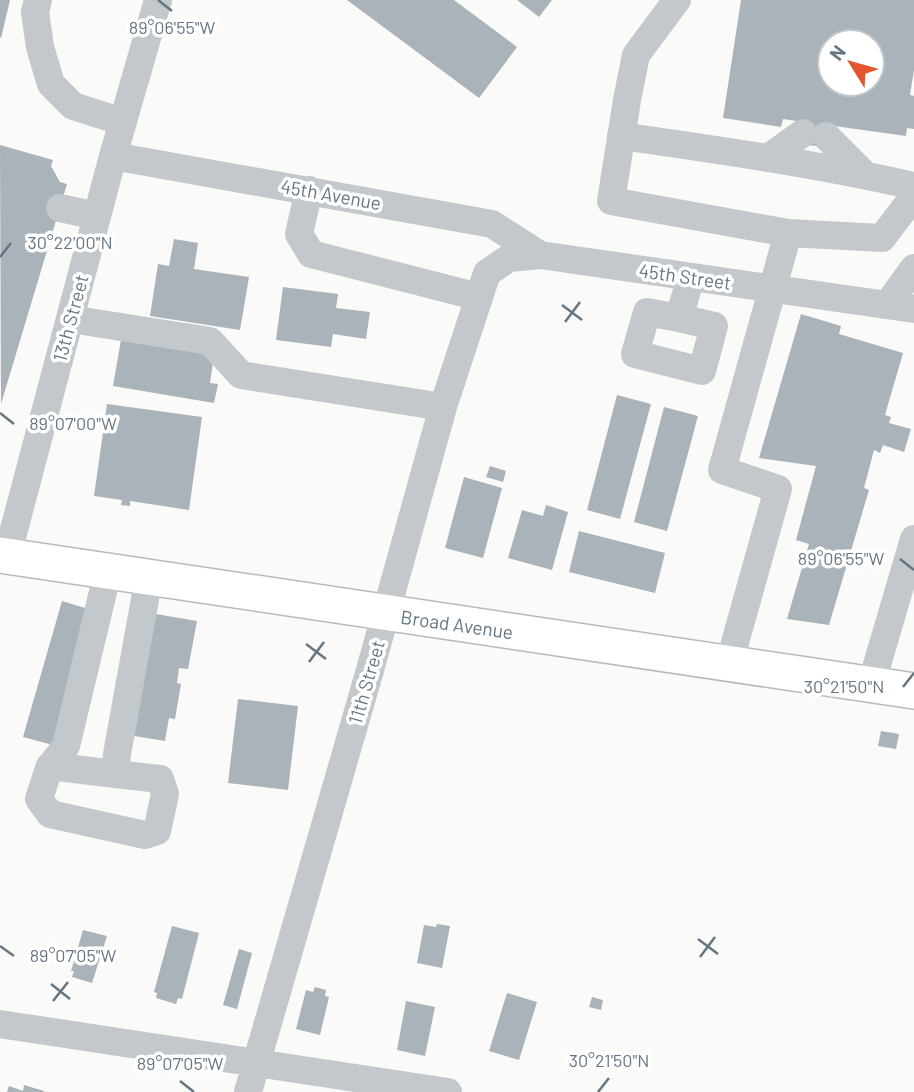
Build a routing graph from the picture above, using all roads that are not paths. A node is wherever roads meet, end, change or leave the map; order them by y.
1 (38, 0) edge
2 (158, 0) edge
3 (677, 0) edge
4 (123, 122) junction
5 (621, 136) junction
6 (113, 156) junction
7 (768, 158) junction
8 (864, 174) junction
9 (914, 186) edge
10 (309, 190) junction
11 (914, 196) edge
12 (60, 208) dead end
13 (97, 216) junction
14 (788, 233) junction
15 (540, 255) junction
16 (914, 268) edge
17 (691, 277) junction
18 (483, 285) junction
19 (774, 289) junction
20 (901, 307) edge
21 (679, 318) dead end
22 (70, 319) junction
23 (443, 407) junction
24 (914, 539) edge
25 (4, 555) edge
26 (108, 571) junction
27 (149, 577) junction
28 (385, 613) junction
29 (729, 664) junction
30 (871, 685) junction
31 (914, 691) edge
32 (50, 766) junction
33 (115, 774) junction
34 (0, 1024) edge
35 (256, 1063) junction
36 (248, 1092) edge
37 (448, 1092) edge

1 - 4 street
2 - 4 street, 13th Street
3 - 5 street
4 - 6 street, 13th Street
5 - 7 street
5 - 14 street
6 - 10 street, 45th Avenue
6 - 13 street, 13th Street
7 - 8 street
7 - 8 street
8 - 9 street
10 - 15 street, 45th Avenue
10 - 18 street
11 - 14 street
12 - 13 street
13 - 22 street, 13th Street
14 - 19 street
15 - 17 street, 45th Street
15 - 18 street, 45th Street
16 - 20 street
17 - 19 street, 45th Street
17 - 21 street
18 - 23 street, 11th Street
19 - 20 street, 45th Street
19 - 29 street
22 - 23 street
22 - 25 street, 13th Street
23 - 28 street, 11th Street
24 - 30 street
25 - 26 main road, Broad Avenue
26 - 27 main road, Broad Avenue
26 - 32 street
27 - 28 main road, Broad Avenue
27 - 33 street
28 - 29 main road, Broad Avenue
28 - 35 street, 11th Street
29 - 30 main road, Broad Avenue
30 - 31 main road, Broad Avenue
32 - 33 street
32 - 33 street
34 - 35 street
35 - 36 street, 11th Street
35 - 37 street

